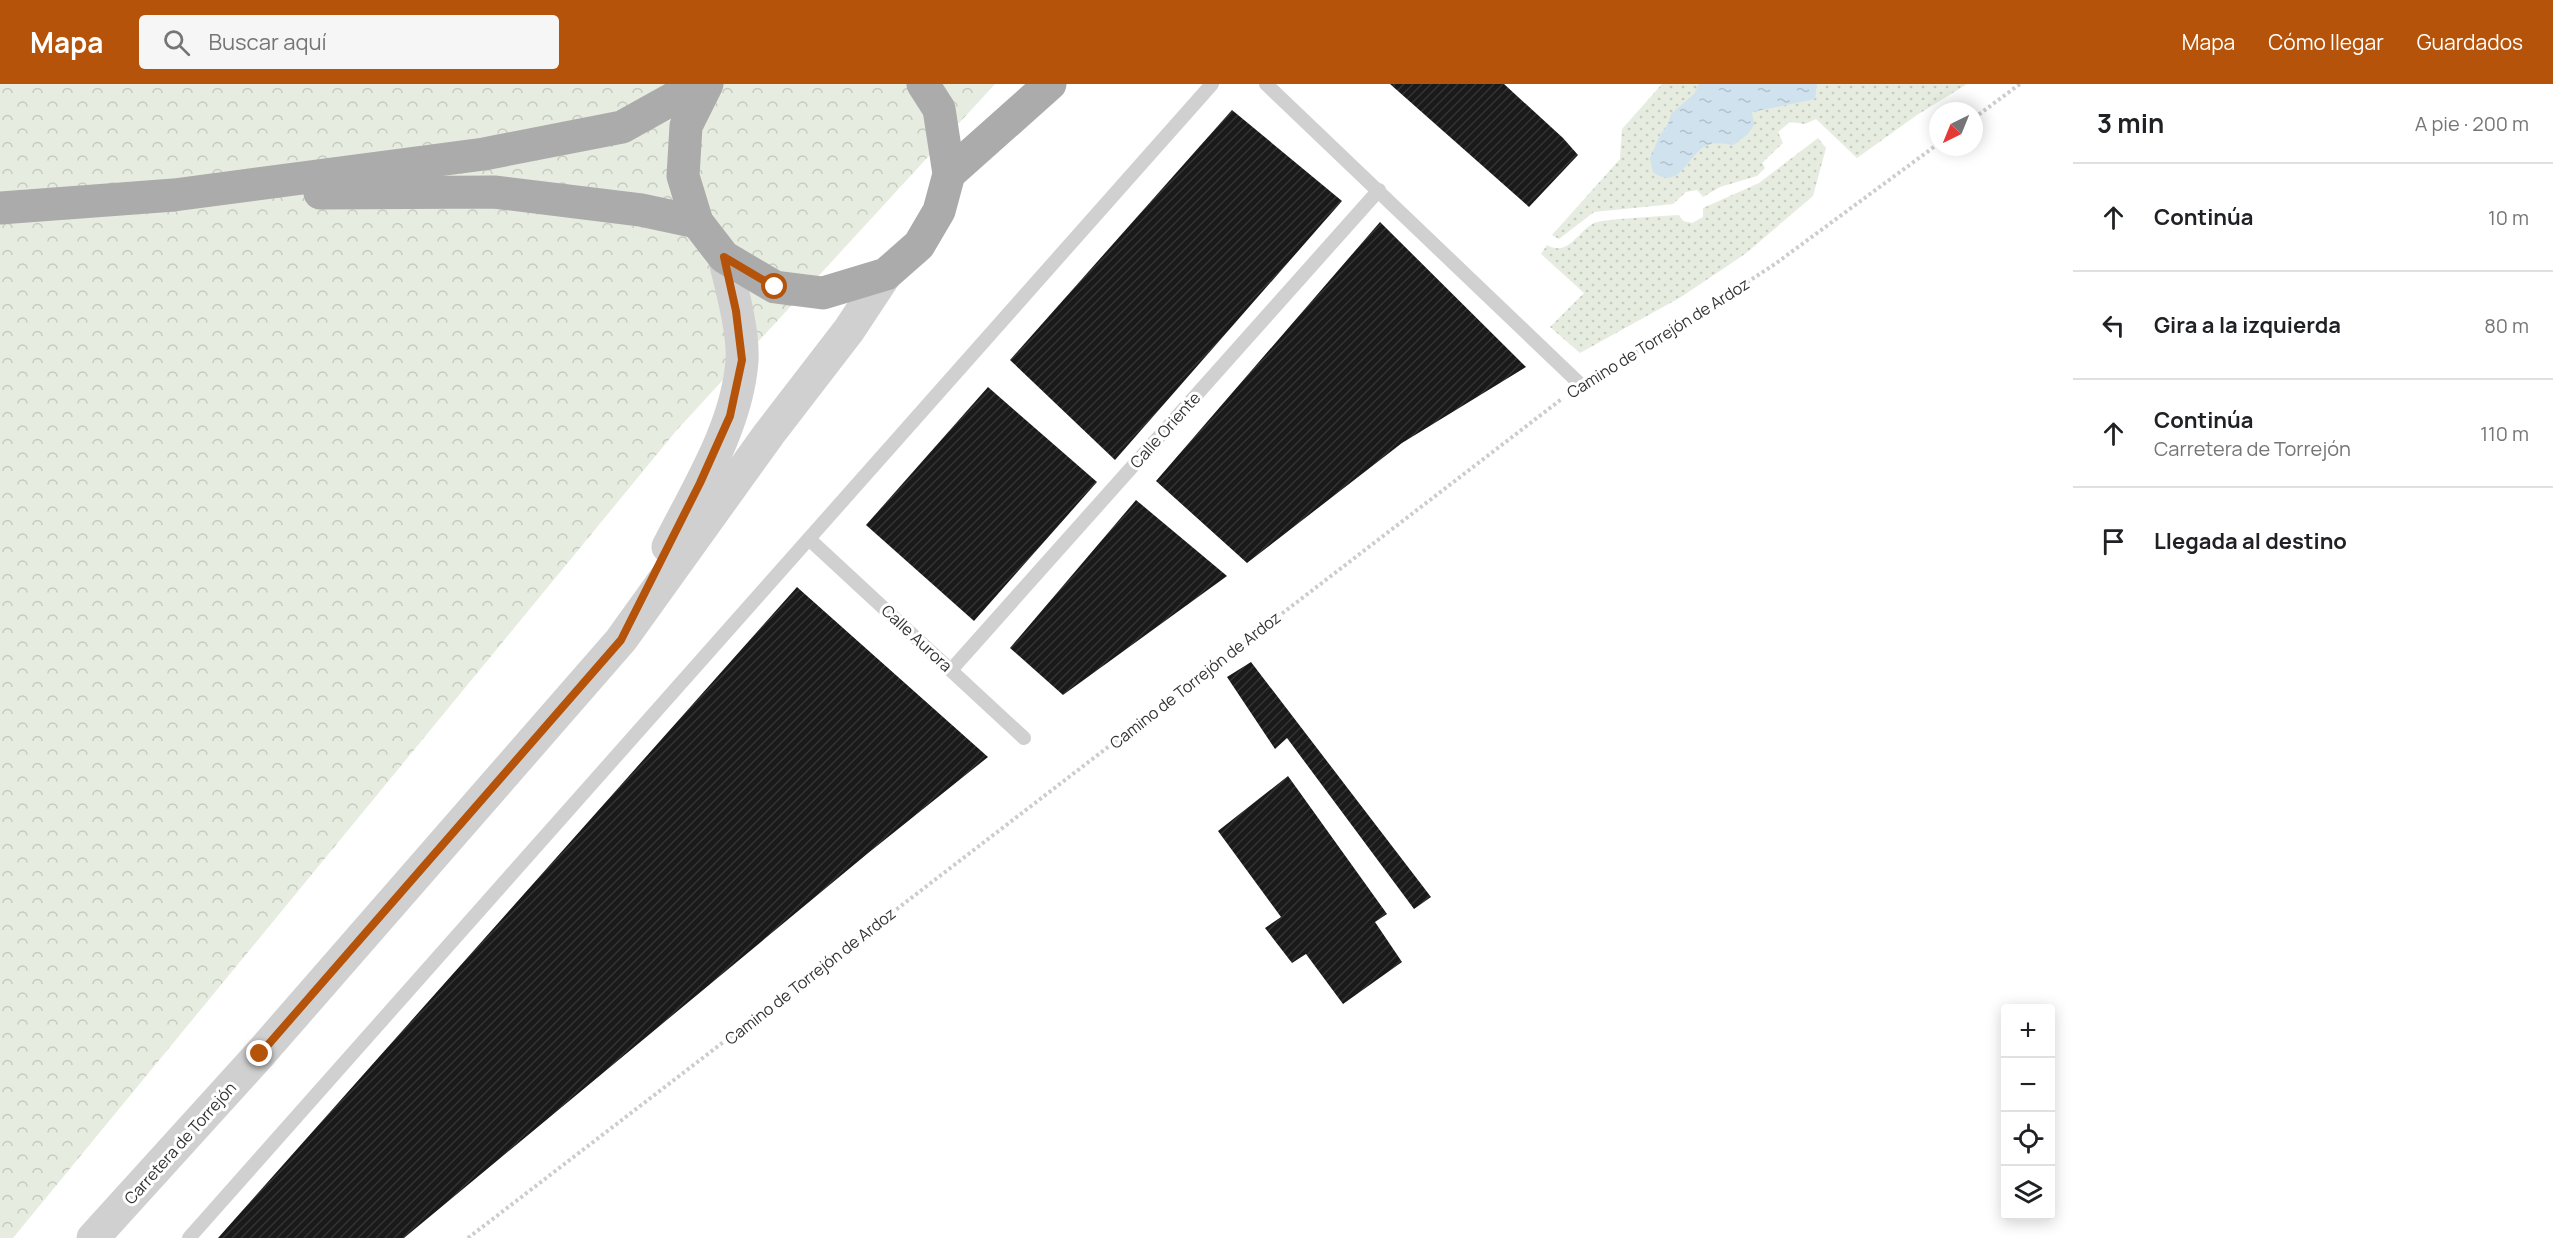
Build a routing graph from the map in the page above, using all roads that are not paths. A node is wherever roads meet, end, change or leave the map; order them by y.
1 (699, 84) edge
2 (707, 84) edge
3 (923, 84) edge
4 (1050, 84) edge
5 (1062, 84) edge
6 (1212, 84) edge
7 (1266, 84) edge
8 (974, 154) junction
9 (949, 174) junction
10 (1379, 190) junction
11 (174, 195) junction
12 (0, 208) edge
13 (697, 222) junction
14 (724, 257) junction
15 (886, 274) junction
16 (1580, 384) road end
17 (809, 539) junction
18 (621, 640) junction
19 (951, 670) junction
20 (1024, 738) dead end
21 (93, 1238) edge
22 (189, 1238) edge

1 - 11 main road
2 - 13 main road
3 - 9 main road
4 - 8 main road
5 - 8 lane
6 - 17 lane
7 - 10 lane
8 - 9 main road
9 - 15 main road
10 - 16 lane
10 - 19 lane, Calle Oriente
11 - 12 main road
11 - 13 main road
13 - 14 main road
14 - 15 main road
14 - 18 street
15 - 18 street
17 - 19 lane, Calle Aurora
17 - 22 lane
18 - 21 street, Carretera de Torrejón
19 - 20 lane, Calle Aurora

